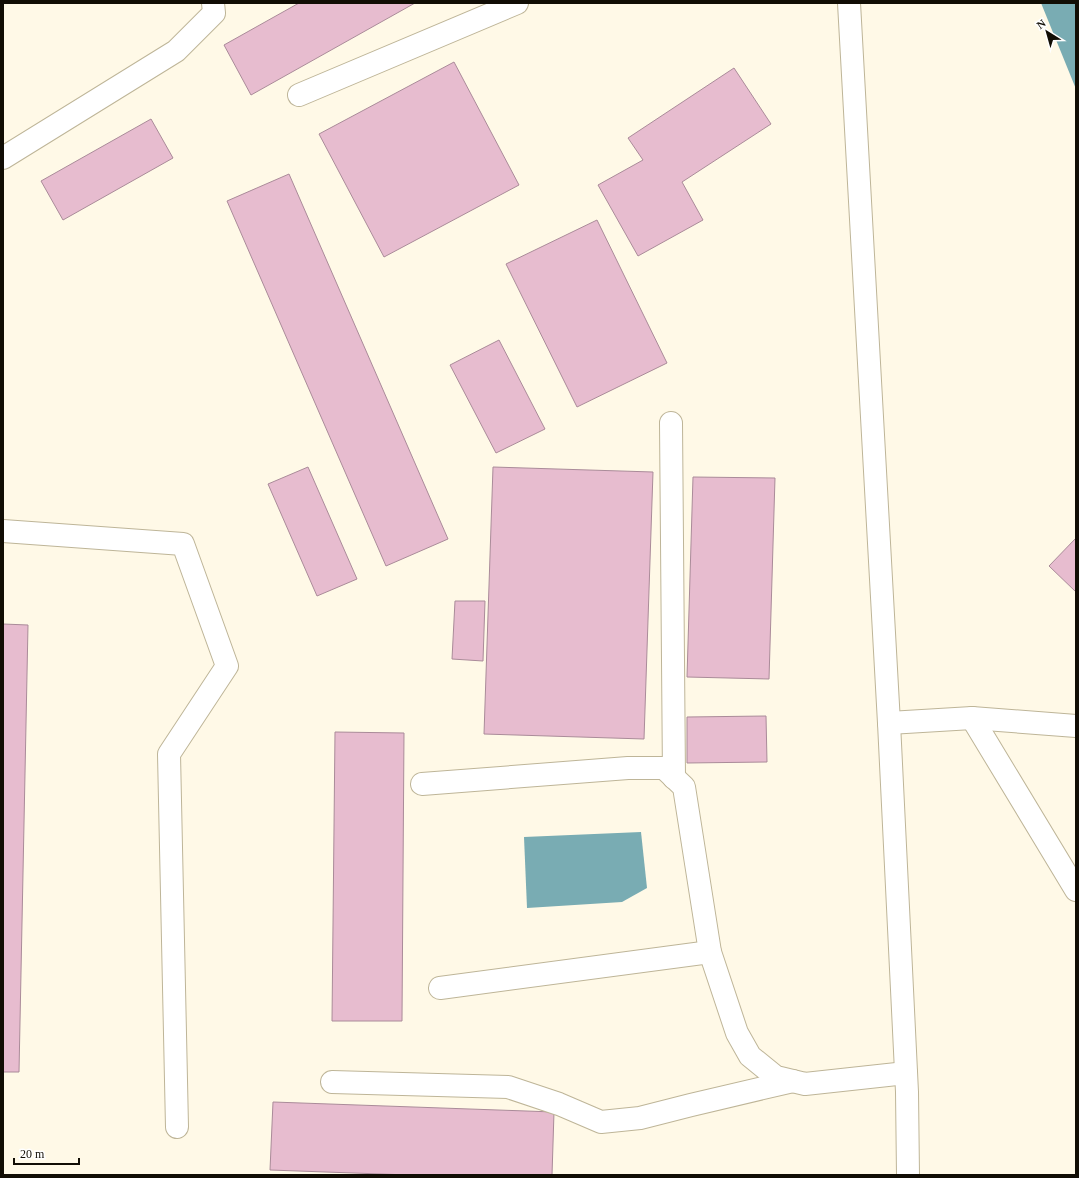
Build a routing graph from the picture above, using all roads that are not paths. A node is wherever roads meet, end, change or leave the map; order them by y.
1 (213, 3) edge
2 (517, 3) edge
3 (850, 3) edge
4 (299, 95) dead end
5 (3, 158) edge
6 (671, 423) dead end
7 (3, 531) edge
8 (972, 718) junction
9 (889, 722) junction
10 (1076, 726) edge
11 (674, 778) junction
12 (422, 784) dead end
13 (1076, 890) edge
14 (710, 952) junction
15 (440, 988) dead end
16 (906, 1073) junction
17 (793, 1081) junction
18 (332, 1082) dead end
19 (177, 1127) dead end
20 (908, 1175) edge

1 - 5 street
2 - 4 street
3 - 9 street
6 - 11 street
7 - 19 street
8 - 9 street
8 - 10 street
8 - 13 street
9 - 16 street
11 - 12 street
11 - 14 street
14 - 15 street
14 - 17 street
16 - 17 street
16 - 20 street
17 - 18 street

